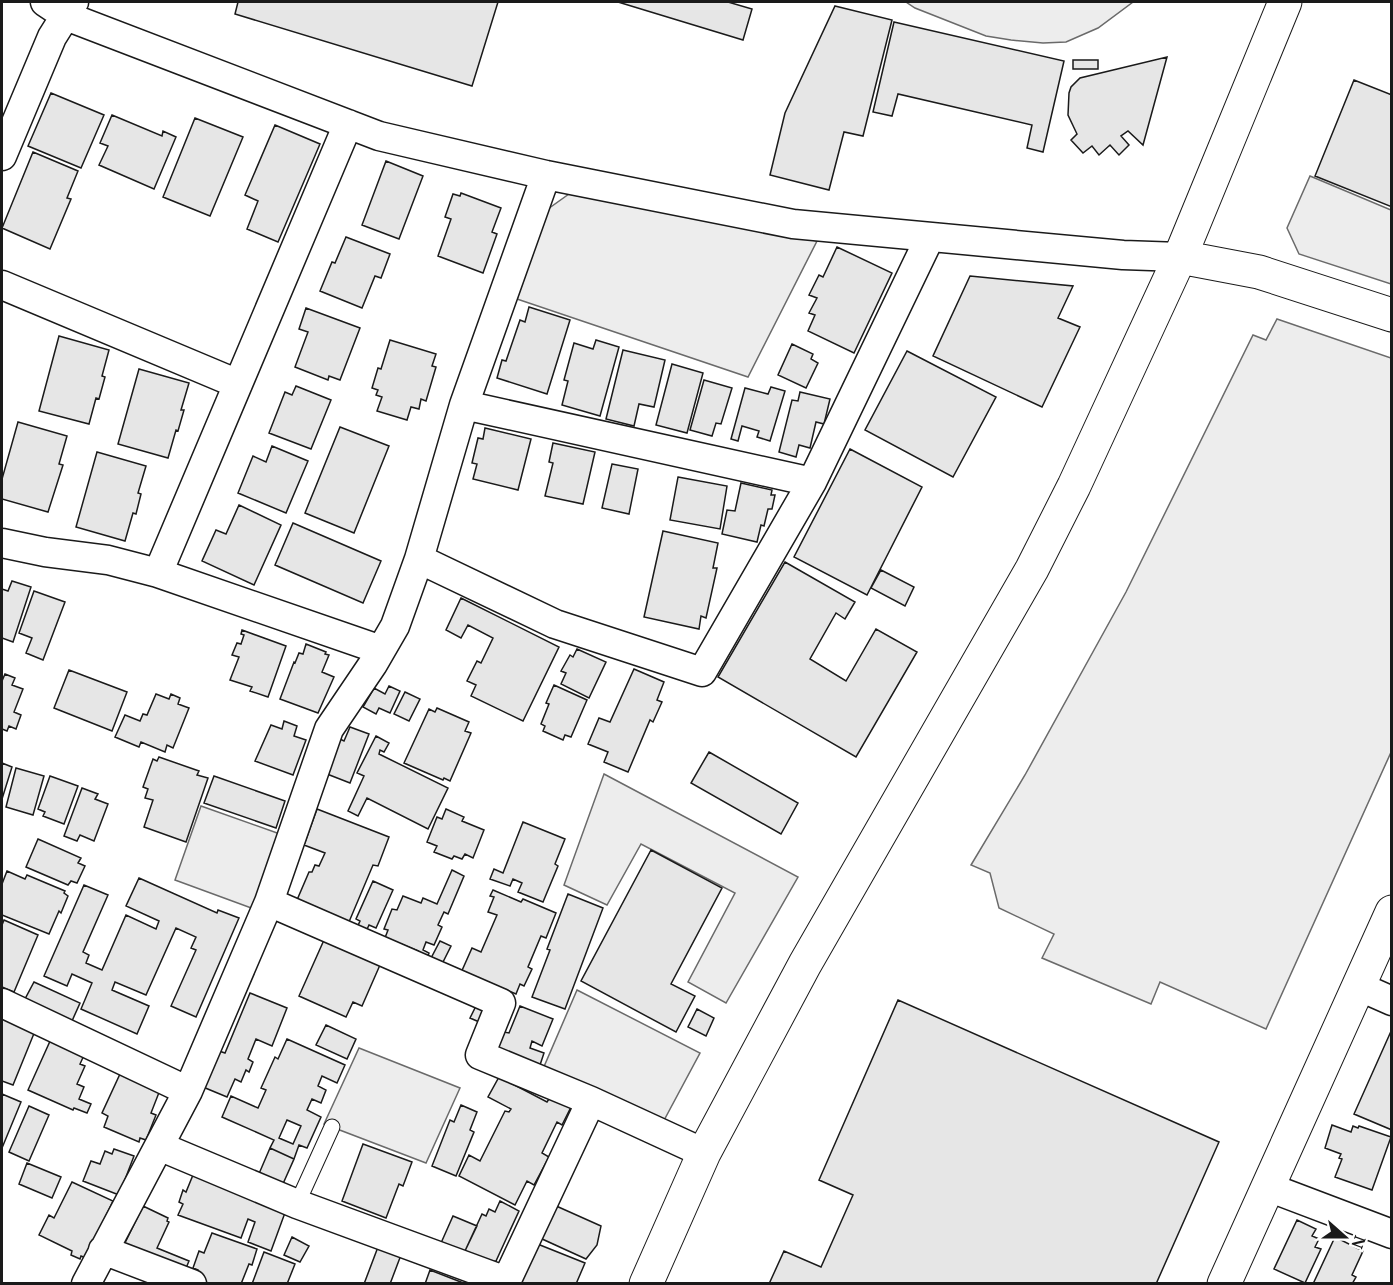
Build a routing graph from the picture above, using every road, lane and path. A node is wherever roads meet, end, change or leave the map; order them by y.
1 (1285, 2) edge
2 (62, 6) edge
3 (348, 124) junction
4 (2, 156) edge
5 (546, 175) junction
6 (930, 237) junction
7 (1180, 257) junction
8 (2, 285) edge
9 (1392, 315) edge
10 (238, 384) junction
11 (464, 405) junction
12 (812, 482) junction
13 (2, 543) edge
14 (419, 559) junction
15 (158, 573) junction
16 (381, 650) junction
17 (268, 902) junction
18 (1392, 912) edge
19 (1358, 986) junction
20 (1392, 1000) edge
21 (2, 1003) edge
22 (188, 1091) junction
23 (591, 1101) junction
24 (332, 1127) dead end
25 (159, 1146) junction
26 (704, 1153) junction
27 (1268, 1187) junction
28 (297, 1204) junction
29 (1392, 1234) edge
30 (103, 1250) junction
31 (505, 1282) edge
32 (86, 1284) edge
33 (192, 1284) edge
34 (646, 1284) edge
35 (1224, 1284) edge

1 - 7 street
2 - 3 street
2 - 4 street
3 - 5 street
3 - 10 street
5 - 6 street
5 - 11 street
6 - 7 street
6 - 12 street
7 - 9 street
7 - 26 street
8 - 10 street
10 - 15 street
11 - 12 street
11 - 14 street
12 - 14 street
13 - 15 street
14 - 16 street
15 - 16 street
16 - 17 street
17 - 22 street
17 - 23 street
18 - 19 street
19 - 20 street
19 - 27 street
21 - 22 street
22 - 25 street
23 - 26 street
23 - 31 street
24 - 28 lane
25 - 28 street
25 - 30 street
26 - 34 street
27 - 29 street
27 - 35 street
28 - 31 street
30 - 32 street
30 - 33 street

